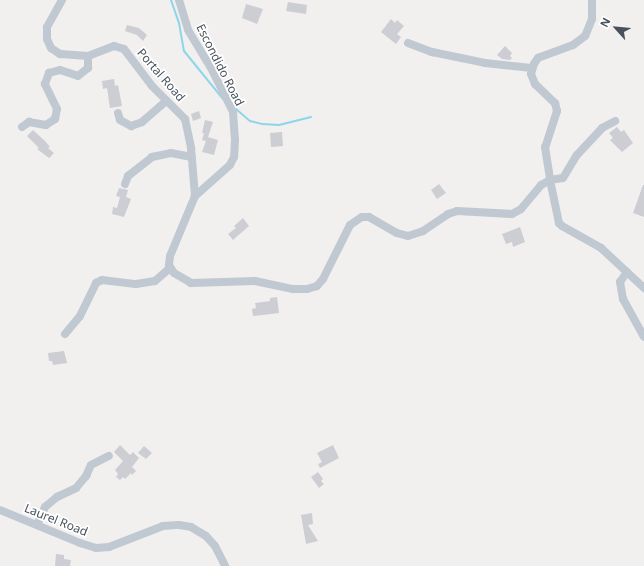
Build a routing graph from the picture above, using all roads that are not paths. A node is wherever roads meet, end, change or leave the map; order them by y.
1 (62, 0) edge
2 (179, 0) edge
3 (592, 0) edge
4 (408, 43) dead end
5 (88, 56) junction
6 (532, 68) junction
7 (166, 101) junction
8 (118, 113) dead end
9 (615, 121) dead end
10 (22, 128) dead end
11 (192, 157) junction
12 (550, 180) junction
13 (125, 184) dead end
14 (195, 196) junction
15 (170, 268) junction
16 (626, 272) junction
17 (644, 288) edge
18 (65, 334) dead end
19 (644, 338) edge
20 (109, 456) dead end
21 (0, 510) edge
22 (37, 525) junction
23 (225, 566) edge

1 - 5 street, Portal Road
2 - 14 street, Escondido Road
3 - 6 street
4 - 6 street
5 - 7 street, Portal Road
5 - 10 street
6 - 12 street
7 - 8 street
7 - 11 street, Portal Road
9 - 12 street
11 - 13 street
11 - 14 street, Portal Road
12 - 15 street
12 - 16 street
14 - 15 street, Escondido Road
15 - 18 street
16 - 17 street
16 - 19 street
20 - 22 street
21 - 22 street, Laurel Road
22 - 23 street, Laurel Road

